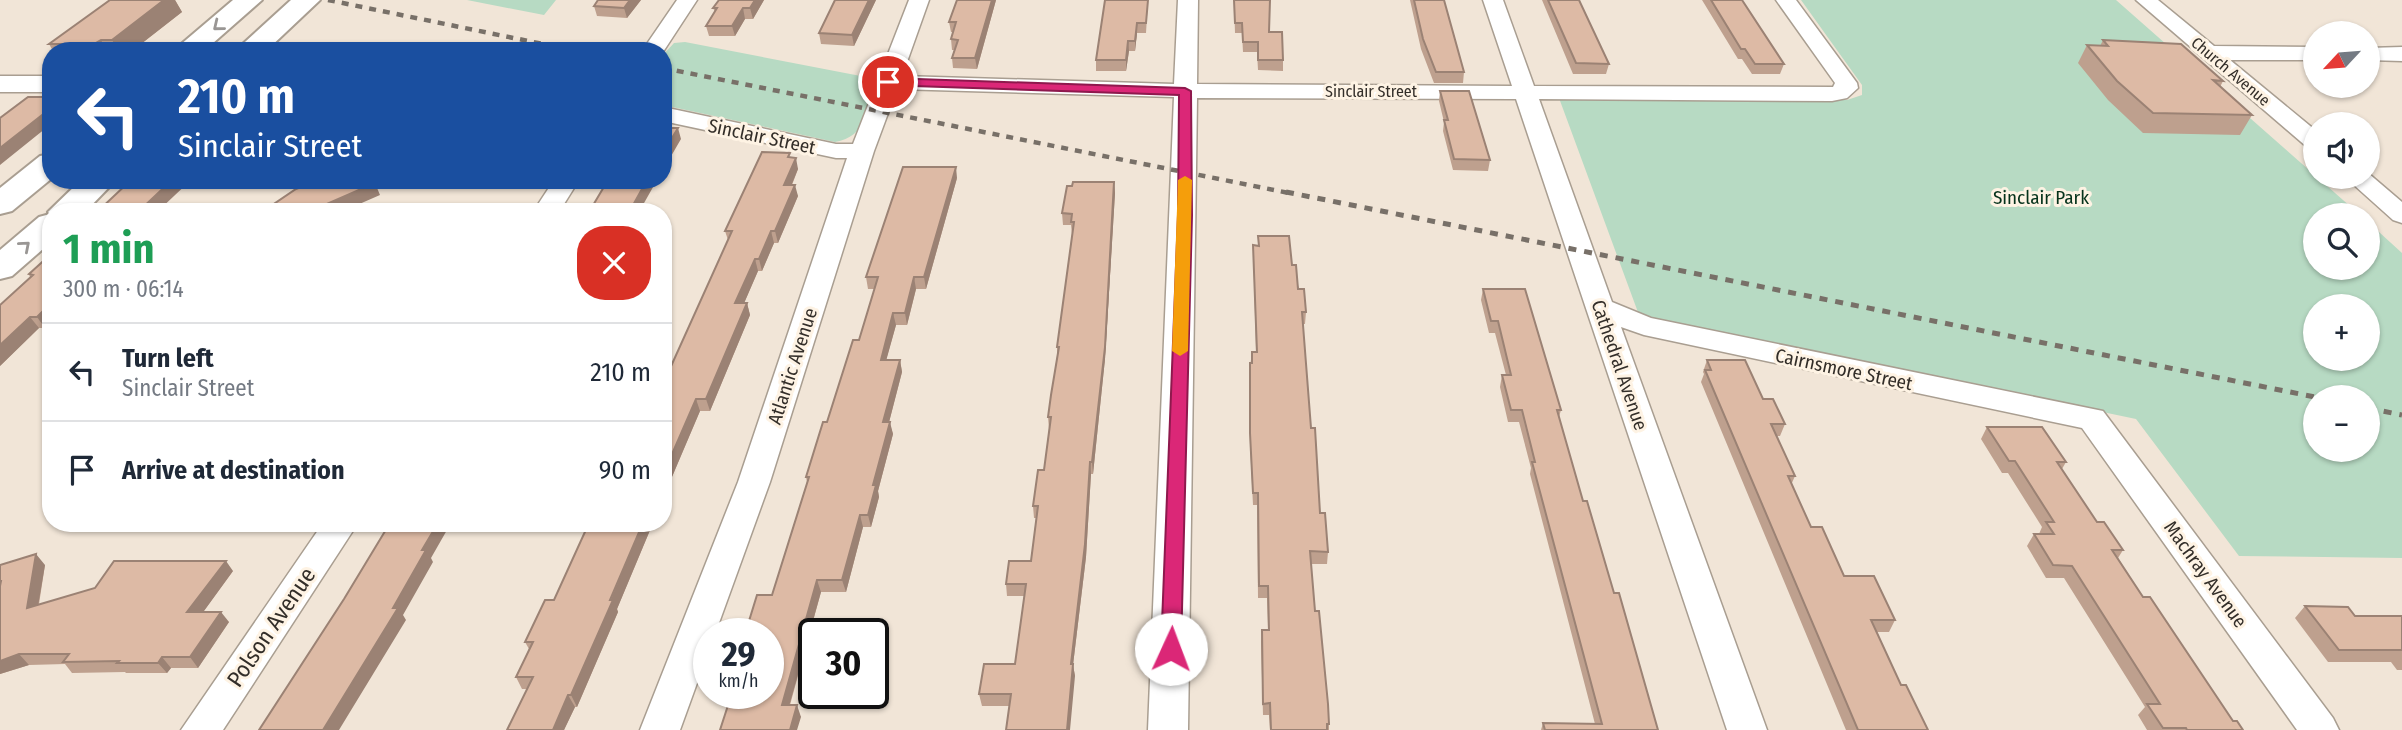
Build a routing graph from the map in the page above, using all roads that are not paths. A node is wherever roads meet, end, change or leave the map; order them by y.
1 (249, 0) edge
2 (307, 0) edge
3 (687, 0) edge
4 (919, 0) edge
5 (1188, 0) edge
6 (1493, 0) edge
7 (1786, 0) edge
8 (2146, 0) edge
9 (198, 42) edge
10 (259, 42) edge
11 (659, 42) edge
12 (2208, 53) junction
13 (2303, 53) edge
14 (2380, 54) edge
15 (2402, 54) edge
16 (888, 82) junction
17 (0, 84) edge
18 (42, 85) edge
19 (1185, 91) junction
20 (1525, 92) junction
21 (672, 116) edge
22 (2303, 132) edge
23 (862, 151) junction
24 (42, 170) edge
25 (90, 189) edge
26 (2373, 189) edge
27 (75, 203) edge
28 (0, 204) edge
29 (2397, 207) edge
30 (42, 232) edge
31 (0, 268) edge
32 (1600, 307) junction
33 (2092, 419) joint
34 (335, 532) edge
35 (201, 730) edge
36 (660, 730) edge
37 (1168, 730) edge
38 (1748, 730) edge
39 (2319, 730) edge

1 -> 9 main road
2 - 10 main road
3 - 11 street
4 - 16 street, Atlantic Avenue
5 - 19 street
6 - 20 street, Cathedral Avenue
7 - 20 street, Sinclair Street
8 - 12 street, Church Avenue
12 - 13 street
12 - 22 street, Church Avenue
14 - 15 street
16 - 19 street, Sinclair Street
16 - 23 street, Atlantic Avenue
17 - 18 street
19 - 20 street, Sinclair Street
19 - 37 street
20 - 32 street, Cathedral Avenue
21 - 23 street, Sinclair Street
23 - 36 street, Atlantic Avenue
24 - 28 main road
25 - 27 main road
26 - 29 street
31 -> 30 main road
32 - 33 street, Cairnsmore Street
32 - 38 street, Cathedral Avenue
33 - 39 street, Machray Avenue
34 - 35 street, Polson Avenue

